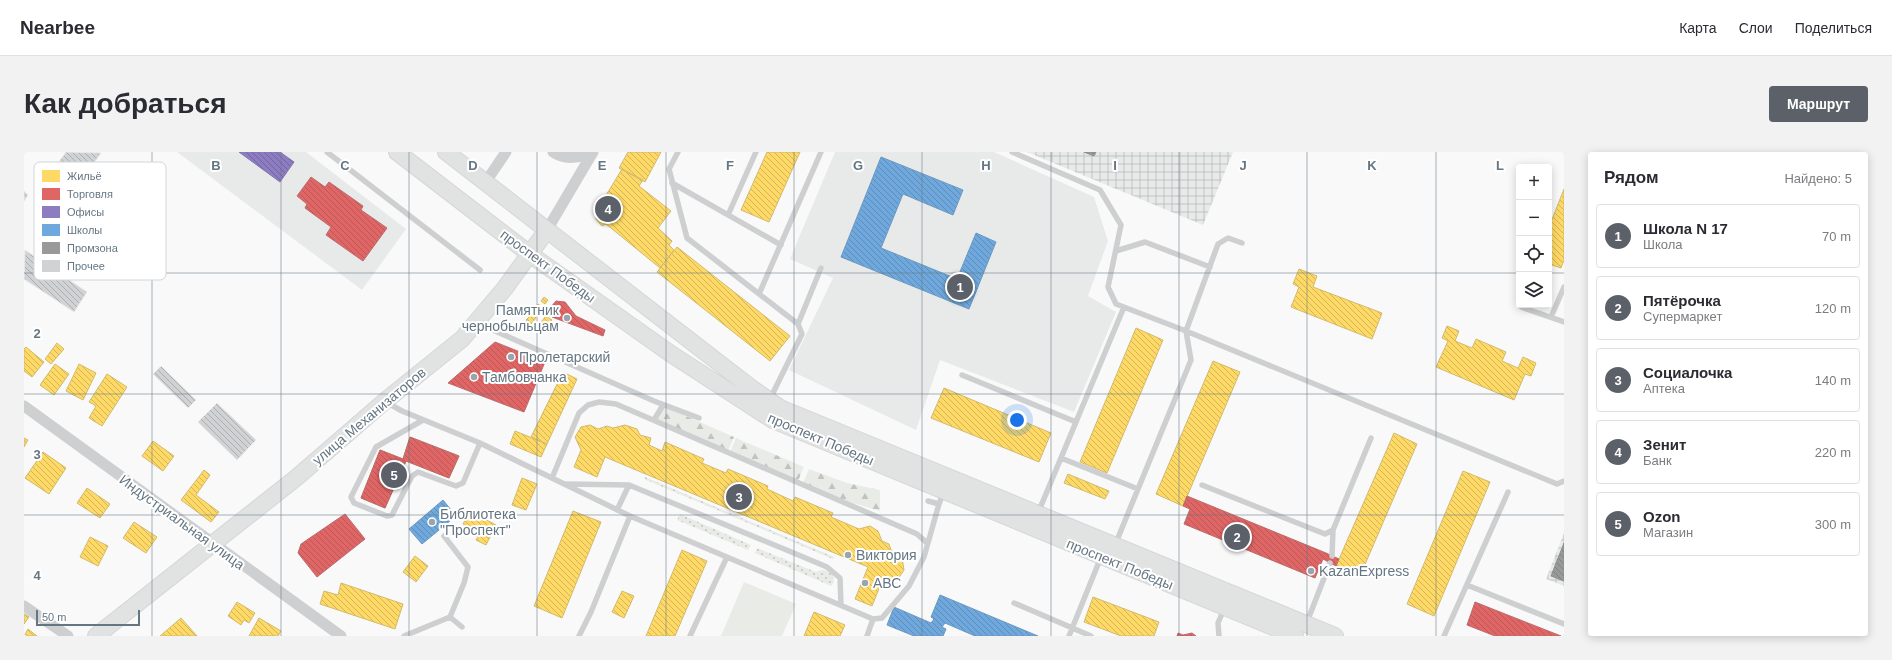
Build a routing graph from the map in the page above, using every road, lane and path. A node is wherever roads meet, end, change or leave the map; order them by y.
1 (327, 152) edge
2 (397, 152) edge
3 (446, 152) edge
4 (506, 152) edge
5 (553, 152) edge
6 (678, 152) edge
7 (756, 152) edge
8 (821, 152) edge
9 (1012, 152) edge
10 (593, 153) edge
11 (672, 182) junction
12 (485, 183) junction
13 (728, 215) junction
14 (547, 230) junction
15 (1242, 243) dead end
16 (781, 245) junction
17 (1116, 251) junction
18 (531, 255) junction
19 (1210, 267) junction
20 (821, 268) dead end
21 (480, 270) dead end
22 (1564, 287) edge
23 (759, 294) junction
24 (1124, 307) junction
25 (1525, 308) edge
26 (1552, 317) junction
27 (1564, 322) edge
28 (477, 323) junction
29 (798, 324) junction
30 (1186, 331) junction
31 (962, 375) dead end
32 (385, 401) junction
33 (768, 401) junction
34 (662, 404) junction
35 (24, 406) edge
36 (699, 418) dead end
37 (423, 420) junction
38 (654, 420) junction
39 (1076, 422) junction
40 (1371, 438) dead end
41 (480, 443) junction
42 (1061, 458) junction
43 (552, 478) junction
44 (1564, 481) edge
45 (563, 484) junction
46 (629, 485) junction
47 (1202, 485) dead end
48 (1138, 489) junction
49 (1508, 492) dead end
50 (942, 498) junction
51 (928, 501) dead end
52 (617, 510) junction
53 (1038, 514) junction
54 (630, 516) junction
55 (1333, 530) junction
56 (444, 536) dead end
57 (927, 543) junction
58 (213, 545) junction
59 (1115, 545) junction
60 (1332, 556) dead end
61 (727, 557) junction
62 (1101, 557) junction
63 (1330, 563) dead end
64 (1467, 585) junction
65 (1014, 602) dead end
66 (841, 605) junction
67 (24, 606) edge
68 (1224, 607) junction
69 (450, 617) junction
70 (873, 619) junction
71 (1306, 624) junction
72 (1564, 624) edge
73 (462, 627) dead end
74 (1072, 628) junction
75 (68, 636) edge
76 (96, 636) edge
77 (341, 636) edge
78 (404, 636) edge
79 (580, 636) edge
80 (690, 636) edge
81 (867, 636) edge
82 (1069, 636) edge
83 (1091, 636) edge
84 (1220, 636) edge
85 (1295, 636) edge
86 (1334, 636) edge
87 (1444, 636) edge

1 - 21 lane
2 - 18 main road, проспект Победы
3 - 12 main road, проспект Победы
4 - 12 street
5 - 10 street
6 - 11 lane
7 - 13 lane
8 - 16 lane
9 - 17 lane
10 - 14 street, улица Механизаторов
11 - 13 lane
11 - 23 lane
12 - 14 main road, проспект Победы
13 - 16 lane
14 - 18 main road, улица Механизаторов
14 - 33 main road, проспект Победы
15 - 19 lane
16 - 23 lane
17 - 19 lane
17 - 24 lane
18 - 28 main road, улица Механизаторов
18 - 50 main road, проспект Победы
19 - 30 lane
20 - 29 lane
22 - 26 lane
23 - 29 lane
24 - 30 lane
24 - 39 lane
25 - 26 lane
26 - 27 lane
28 - 32 main road, улица Механизаторов
28 - 34 lane
29 - 33 lane
30 - 44 lane
30 - 48 lane
31 - 39 lane
32 - 37 lane
32 - 58 main road, улица Механизаторов
33 - 53 main road, проспект Победы
34 - 36 lane
34 - 38 lane
35 - 58 street, Индустриальная улица
37 - 41 lane
37 - 41 lane
38 - 43 lane
38 - 57 lane
39 - 42 lane
40 - 55 lane
41 - 43 lane
42 - 48 lane
42 - 53 lane
43 - 45 lane
45 - 46 lane
45 - 52 lane
46 - 52 lane
46 - 66 lane
47 - 55 lane
48 - 59 lane
49 - 64 lane
50 - 51 lane
50 - 57 lane
50 - 62 main road, проспект Победы
52 - 54 lane
53 - 59 main road, проспект Победы
54 - 61 lane
54 - 79 lane
55 - 60 lane
56 - 69 lane
57 - 70 lane
58 - 76 main road, улица Механизаторов
58 - 77 street, Индустриальная улица
59 - 71 main road, проспект Победы
61 - 66 lane
61 - 80 lane
62 - 68 main road, проспект Победы
62 - 74 lane
63 - 71 lane
64 - 72 lane
64 - 87 lane
65 - 74 lane
66 - 70 lane
67 - 75 street
68 - 84 lane
68 - 85 main road, проспект Победы
69 - 73 lane
69 - 78 lane
70 - 81 lane
71 - 86 main road, проспект Победы
74 - 82 lane
74 - 83 lane

